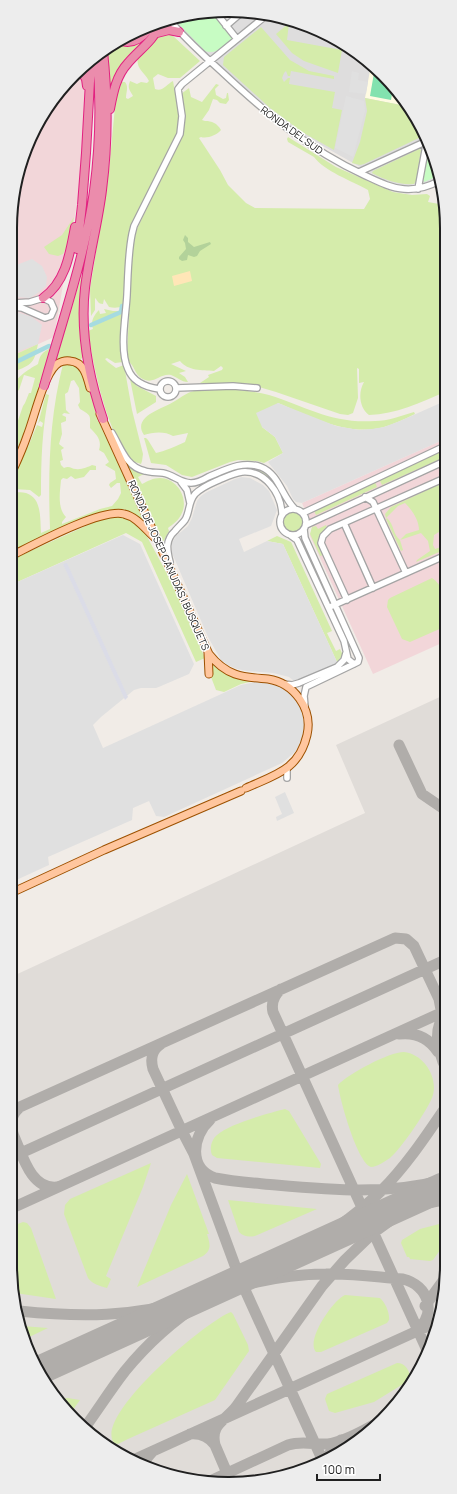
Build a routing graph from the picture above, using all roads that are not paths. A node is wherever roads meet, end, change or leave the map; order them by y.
1 (219, 17) edge
2 (236, 17) edge
3 (261, 20) edge
4 (173, 24) edge
5 (226, 26) junction
6 (159, 29) edge
7 (179, 32) junction
8 (157, 33) junction
9 (142, 36) edge
10 (237, 39) junction
11 (129, 42) edge
12 (104, 58) edge
13 (210, 61) junction
14 (97, 63) edge
15 (91, 68) edge
16 (83, 75) edge
17 (88, 105) junction
18 (107, 128) junction
19 (422, 143) edge
20 (425, 151) edge
21 (359, 172) junction
22 (84, 177) junction
23 (435, 183) edge
24 (418, 189) junction
25 (43, 298) junction
26 (17, 302) edge
27 (66, 307) junction
28 (17, 308) edge
29 (44, 386) junction
30 (176, 388) junction
31 (257, 388) dead end
32 (159, 389) junction
33 (103, 419) junction
34 (440, 448) edge
35 (17, 461) edge
36 (440, 463) edge
37 (440, 480) edge
38 (181, 482) junction
39 (376, 491) junction
40 (365, 497) junction
41 (373, 502) junction
42 (190, 503) junction
43 (376, 508) junction
44 (295, 509) junction
45 (303, 513) junction
46 (282, 514) junction
47 (344, 523) junction
48 (305, 527) junction
49 (290, 535) junction
50 (156, 540) junction
51 (17, 553) edge
52 (440, 558) edge
53 (406, 573) junction
54 (173, 576) junction
55 (373, 588) junction
56 (347, 600) junction
57 (335, 605) junction
58 (328, 608) junction
59 (207, 649) junction
60 (347, 651) junction
61 (354, 664) junction
62 (210, 674) dead end
63 (325, 675) junction
64 (283, 684) junction
65 (305, 708) junction
66 (287, 769) junction
67 (287, 778) dead end
68 (17, 891) edge

1 - 5 street
2 - 5 street
3 - 10 street
4 - 7 street, RONDA DEL SUD
5 - 10 street
6 - 8 highway
7 - 8 highway
7 - 13 street, RONDA DEL SUD
8 - 18 highway
9 - 11 highway
10 - 13 street
12 - 18 highway
13 - 21 street, RONDA DEL SUD
13 - 32 street
14 - 27 highway
15 - 17 highway
16 - 17 highway
17 - 22 highway
18 - 33 highway
19 - 21 street
20 - 24 street
21 - 24 street, RONDA DEL SUD
22 - 25 highway
22 - 27 highway
23 - 24 street, RONDA DEL SUD
25 - 26 street
25 - 28 street
27 - 29 highway
29 - 33 main road, RONDA DE JOSEP CANUDAS I BUSQUETS
29 - 35 main road, RONDA DE JOSEP CANUDAS I BUSQUETS
30 - 31 street
30 - 32 street
30 - 32 street
33 - 38 street
33 - 50 main road, RONDA DE JOSEP CANUDAS I BUSQUETS
34 - 45 street
36 - 39 street
37 - 43 street
38 - 42 street
38 - 44 street
39 - 40 street
39 - 41 street
40 - 41 street
40 - 48 street
41 - 43 street
42 - 46 street
42 - 54 street
43 - 47 street
43 - 53 street
44 - 45 street
44 - 46 street
45 - 48 street
46 - 49 street
47 - 55 street
47 - 56 street
48 - 49 street
48 - 57 street
49 - 58 street
50 - 51 main road
50 - 54 main road, RONDA DE JOSEP CANUDAS I BUSQUETS
52 - 53 street
53 - 55 street
54 - 59 main road, RONDA DE JOSEP CANUDAS I BUSQUETS
55 - 56 street
56 - 57 street
57 - 58 street
57 - 61 street
58 - 60 street
59 - 62 main road
59 - 64 main road, RONDA DE JOSEP CANUDAS I BUSQUETS
60 - 61 street
60 - 63 street
61 - 63 street
63 - 64 street
63 - 65 street
64 - 65 main road, RONDA DE JOSEP CANUDAS I BUSQUETS
65 - 66 main road, RONDA DE JOSEP CANUDAS I BUSQUETS
66 - 67 street
66 - 68 main road, RONDA DE JOSEP CANUDAS I BUSQUETS

